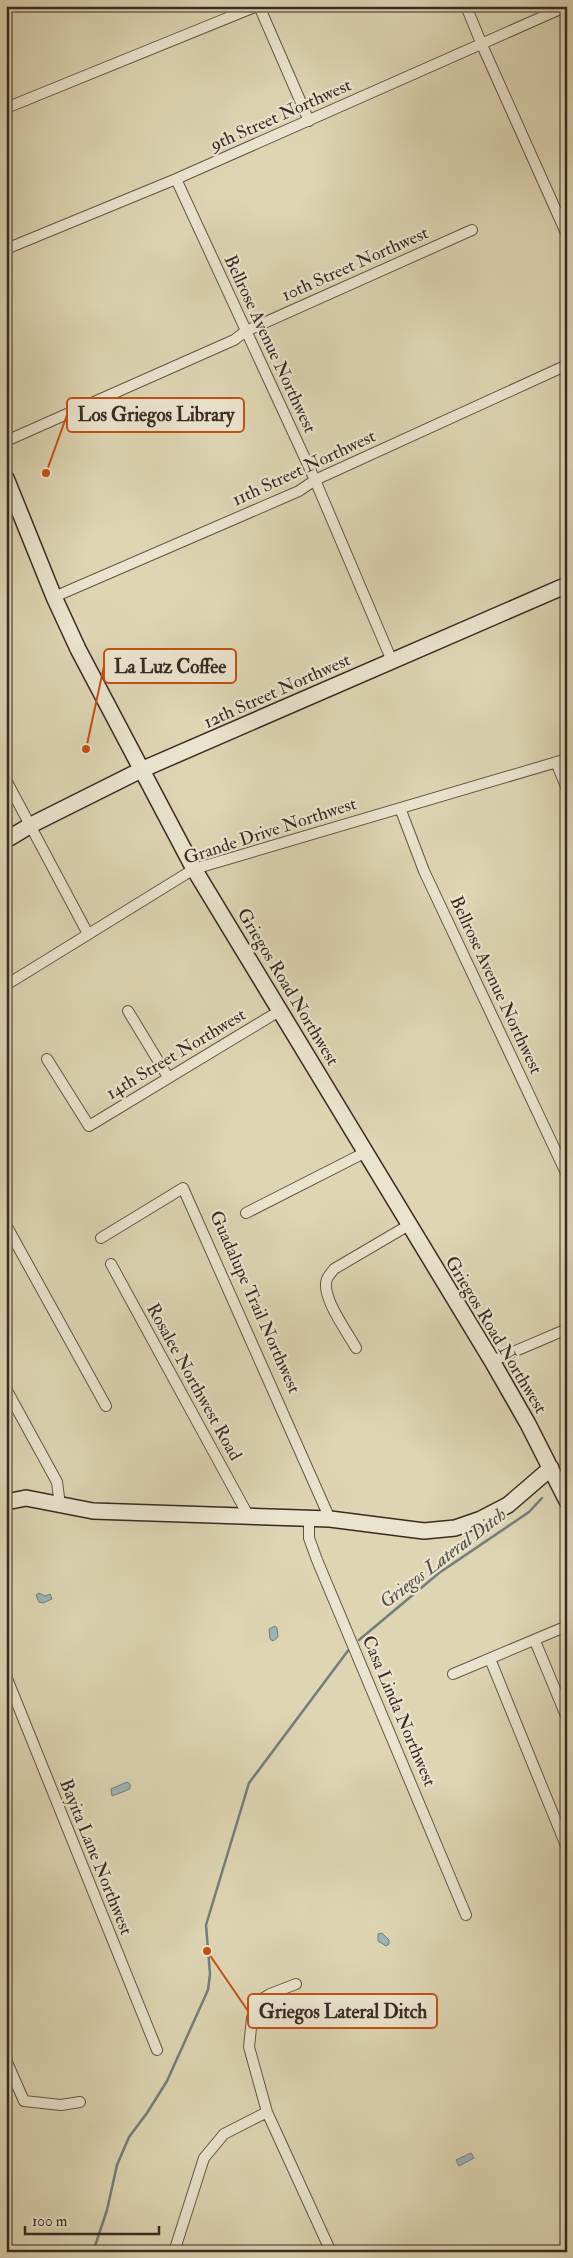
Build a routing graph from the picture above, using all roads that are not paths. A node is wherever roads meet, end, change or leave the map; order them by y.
1 (258, 6) edge
2 (466, 6) edge
3 (567, 6) edge
4 (482, 45) junction
5 (6, 108) edge
6 (309, 120) junction
7 (176, 179) junction
8 (472, 230) dead end
9 (567, 236) edge
10 (6, 249) edge
11 (246, 331) junction
12 (567, 365) edge
13 (6, 441) edge
14 (6, 478) edge
15 (315, 480) junction
16 (567, 585) edge
17 (54, 597) junction
18 (392, 661) junction
19 (567, 759) edge
20 (556, 762) junction
21 (141, 770) junction
22 (6, 780) edge
23 (567, 789) edge
24 (400, 808) junction
25 (31, 825) junction
26 (6, 840) edge
27 (194, 869) junction
28 (88, 934) junction
29 (6, 985) edge
30 (281, 1010) junction
31 (128, 1011) dead end
32 (47, 1058) dead end
33 (168, 1077) junction
34 (366, 1152) junction
35 (567, 1175) edge
36 (246, 1213) dead end
37 (6, 1225) edge
38 (409, 1226) junction
39 (101, 1238) dead end
40 (111, 1264) dead end
41 (567, 1329) edge
42 (356, 1348) dead end
43 (492, 1361) junction
44 (6, 1389) edge
45 (106, 1406) dead end
46 (551, 1468) junction
47 (567, 1501) edge
48 (6, 1502) edge
49 (60, 1505) junction
50 (249, 1517) junction
51 (309, 1518) junction
52 (330, 1519) junction
53 (567, 1626) edge
54 (535, 1641) junction
55 (490, 1659) junction
56 (453, 1674) dead end
57 (6, 1676) edge
58 (567, 1718) edge
59 (567, 1848) edge
60 (466, 1915) dead end
61 (296, 1984) dead end
62 (157, 2050) dead end
63 (6, 2060) edge
64 (80, 2102) dead end
65 (267, 2112) junction
66 (174, 2252) edge
67 (331, 2252) edge

1 - 5 street
1 - 6 street
2 - 4 street
3 - 4 street, 9th Street Northwest
4 - 6 street, 9th Street Northwest
4 - 9 street
6 - 7 street, 9th Street Northwest
7 - 10 street, 9th Street Northwest
7 - 11 street, Bellrose Avenue Northwest
8 - 11 street, 10th Street Northwest
11 - 13 street, 10th Street Northwest
11 - 15 street, Bellrose Avenue Northwest
12 - 15 street, 11th Street Northwest
14 - 17 street, Griegos Road Northwest
15 - 17 street, 11th Street Northwest
15 - 18 street, Bellrose Avenue Northwest
16 - 18 street, 12th Street Northwest
17 - 21 street, Griegos Road Northwest
18 - 21 street, 12th Street Northwest
19 - 20 street, Grande Drive Northwest
20 - 23 street
20 - 24 street, Grande Drive Northwest
21 - 25 street, 12th Street Northwest
21 - 27 street, Griegos Road Northwest
22 - 25 street
24 - 27 street, Grande Drive Northwest
24 - 35 street, Bellrose Avenue Northwest
25 - 26 street, 12th Street Northwest
25 - 28 street
27 - 28 street, Grande Drive Northwest
27 - 30 street, Griegos Road Northwest
28 - 29 street, Grande Drive Northwest
30 - 33 street, 14th Street Northwest
30 - 34 street, Griegos Road Northwest
31 - 33 street
32 - 33 street, 14th Street Northwest
34 - 36 street
34 - 38 street, Griegos Road Northwest
37 - 45 street
38 - 42 street
38 - 43 street, Griegos Road Northwest
39 - 52 street, Guadalupe Trail Northwest
40 - 50 street, Rosalee Northwest Road
41 - 43 street
43 - 46 street, Griegos Road Northwest
44 - 49 street
46 - 47 street, Griegos Road Northwest
46 - 52 street
48 - 49 street
49 - 50 street
50 - 51 street
51 - 52 street
51 - 60 street, Casa Linda Northwest
53 - 54 street
54 - 55 street
54 - 58 street
55 - 56 street
55 - 59 street
57 - 62 street, Bayita Lane Northwest
61 - 65 street
63 - 64 street
65 - 66 street
65 - 67 street

